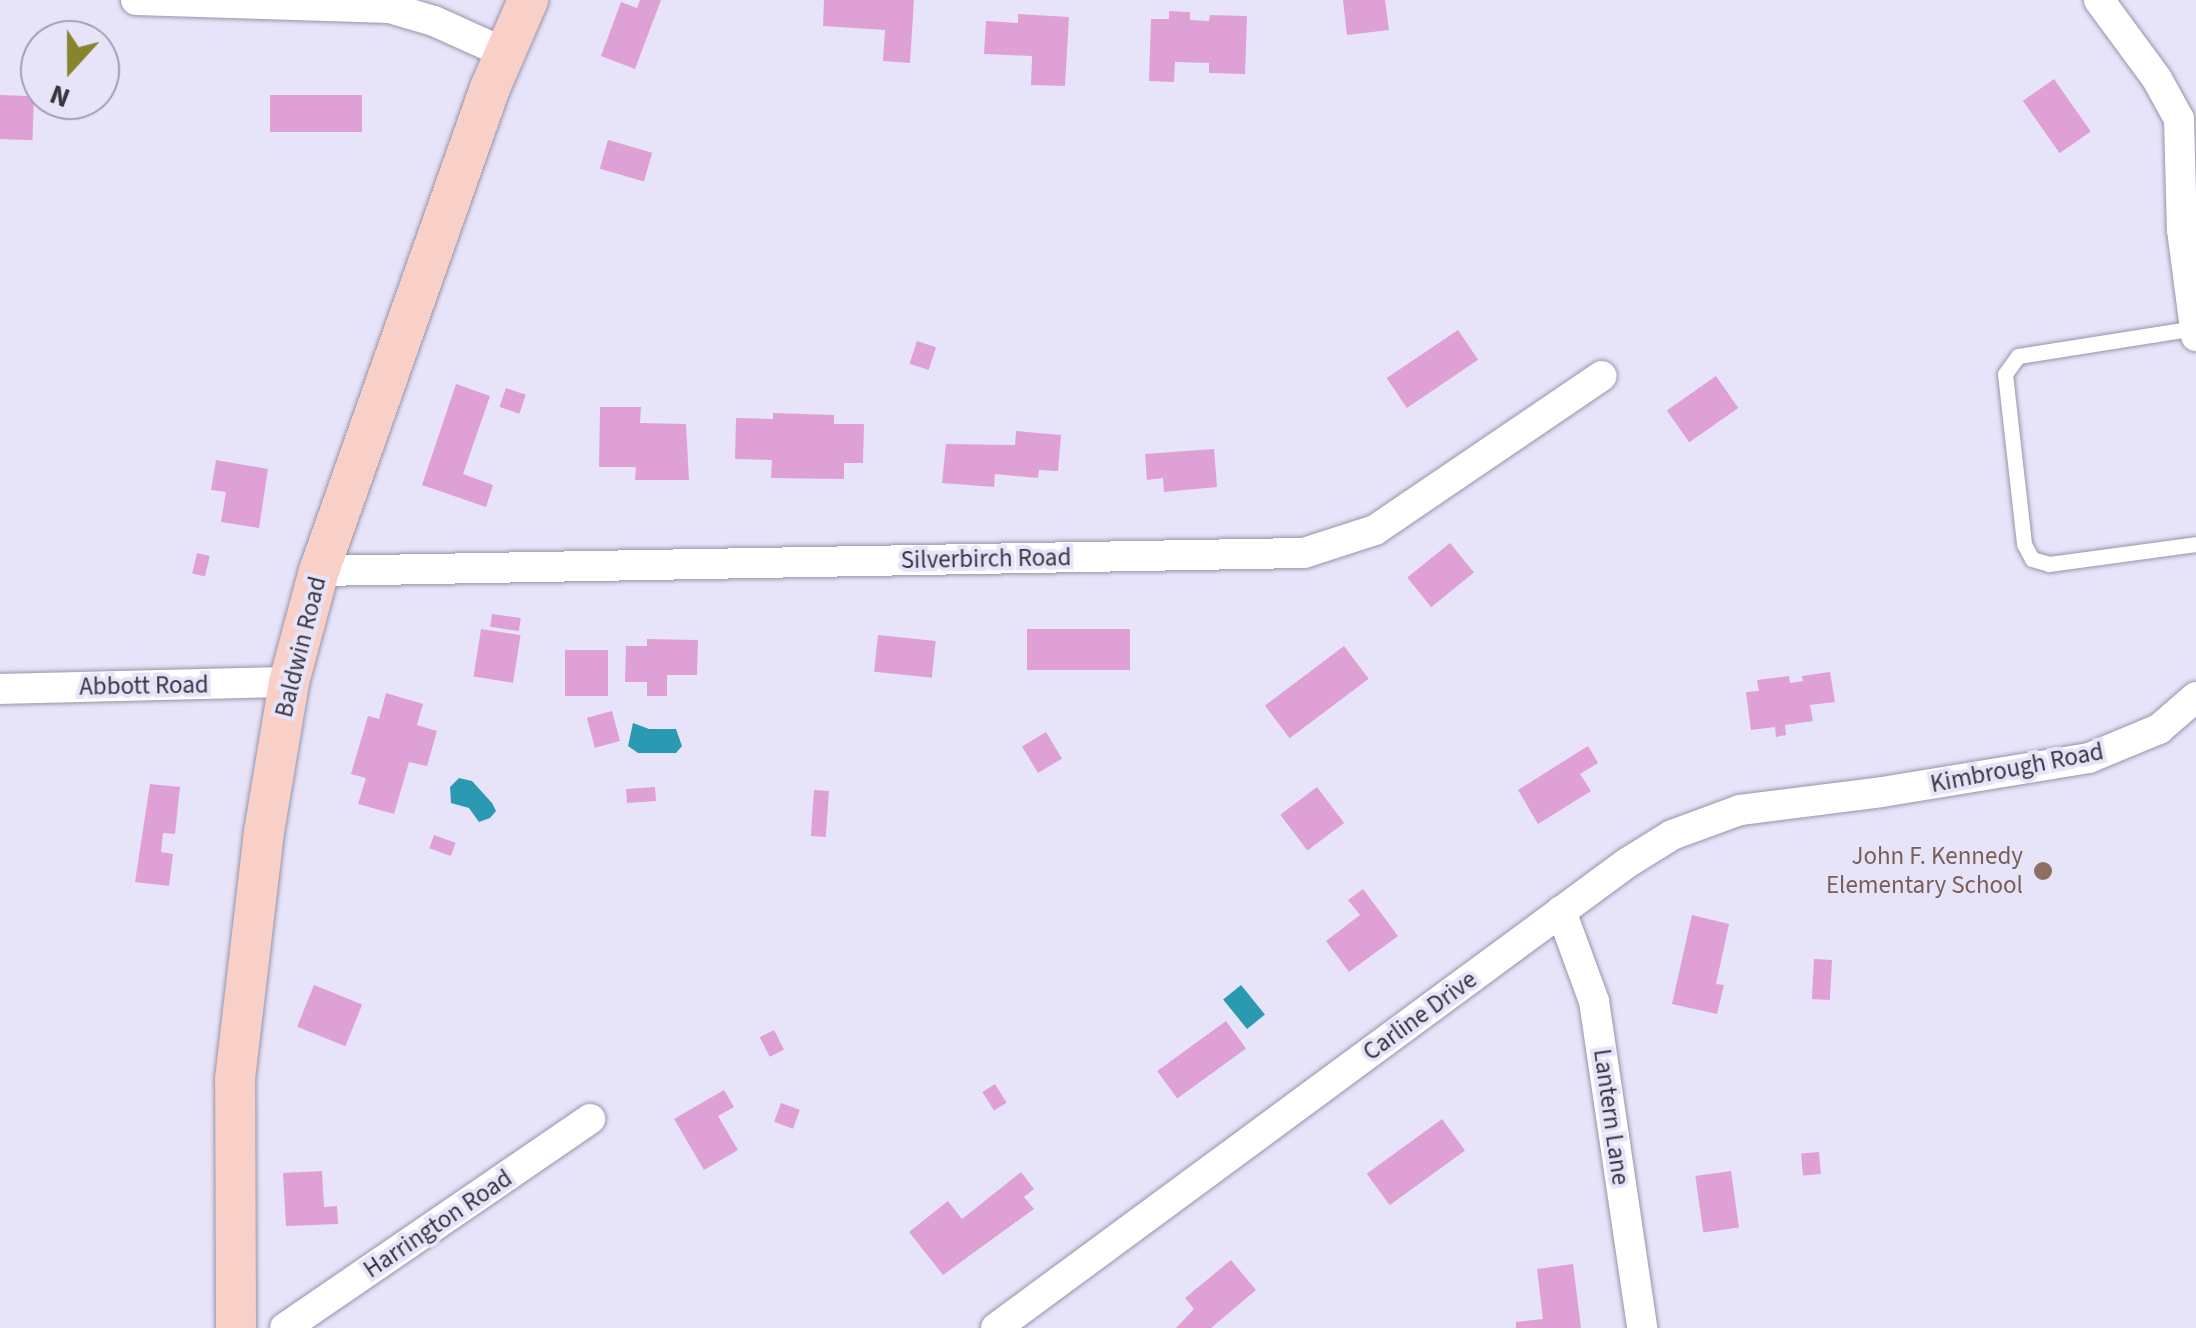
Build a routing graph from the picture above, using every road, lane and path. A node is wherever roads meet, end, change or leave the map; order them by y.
1 (136, 0) edge
2 (528, 0) edge
3 (2099, 0) edge
4 (504, 52) junction
5 (2189, 152) edge
6 (2196, 332) edge
7 (1602, 376) dead end
8 (2196, 544) edge
9 (320, 571) junction
10 (289, 682) junction
11 (0, 689) edge
12 (2196, 697) edge
13 (1882, 792) joint
14 (1561, 911) junction
15 (590, 1119) dead end
16 (236, 1328) edge
17 (285, 1328) edge
18 (996, 1328) edge
19 (1642, 1328) edge

1 - 4 street
2 - 4 street, Baldwin Road
3 - 5 street
4 - 9 street, Baldwin Road
5 - 6 street
6 - 8 lane
7 - 9 street, Silverbirch Road
9 - 10 street, Baldwin Road
10 - 11 street, Abbott Road
10 - 16 street, Baldwin Road
12 - 13 street, Kimbrough Road
13 - 14 street, Carline Drive
14 - 18 street, Carline Drive
14 - 19 street, Lantern Lane
15 - 17 street, Harrington Road

